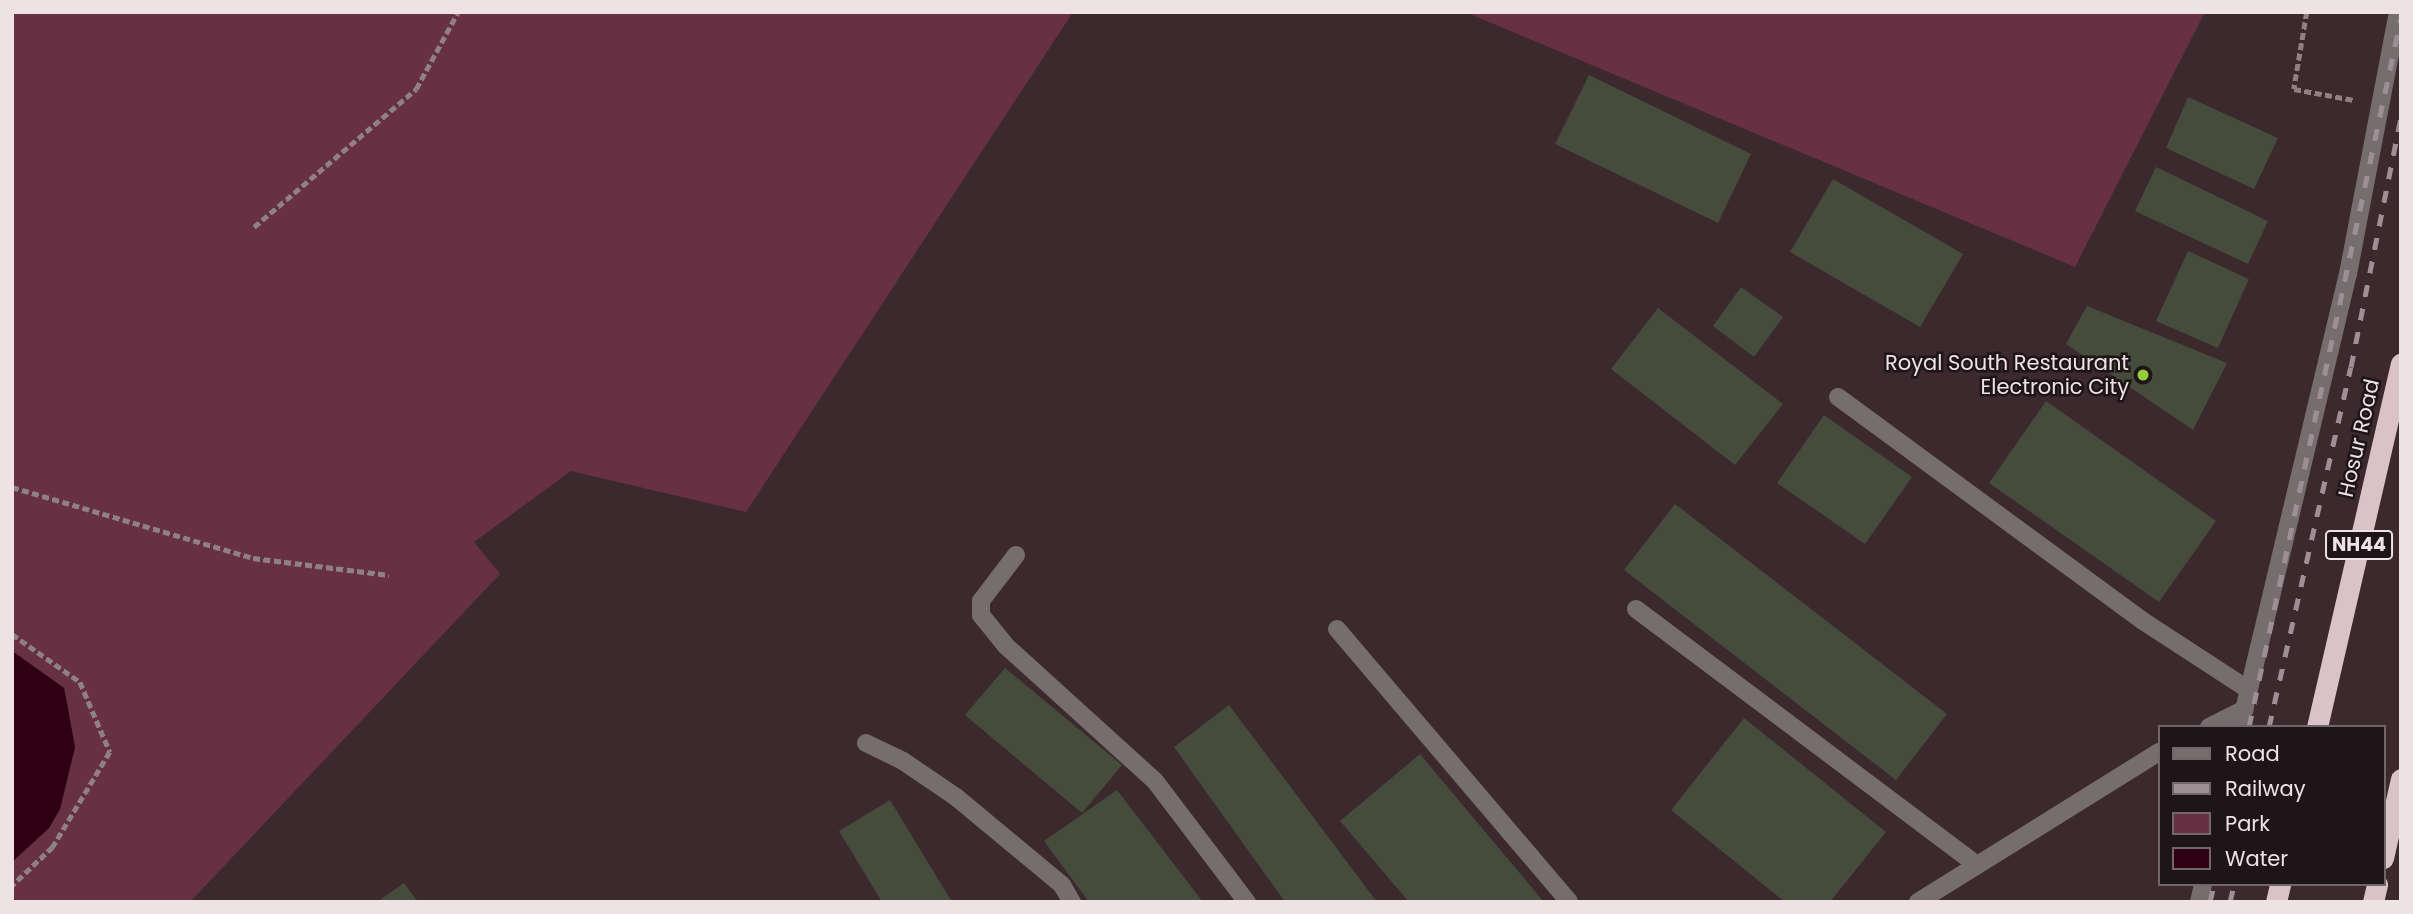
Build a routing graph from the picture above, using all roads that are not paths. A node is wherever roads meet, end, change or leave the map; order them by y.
1 (2398, 12) edge
2 (2401, 364) edge
3 (1838, 397) dead end
4 (1016, 555) dead end
5 (1636, 609) dead end
6 (1337, 629) dead end
7 (2249, 690) junction
8 (2245, 709) junction
9 (2213, 725) edge
10 (2241, 725) edge
11 (2317, 725) edge
12 (866, 743) dead end
13 (2158, 753) edge
14 (2401, 779) edge
15 (2385, 849) edge
16 (1977, 865) junction
17 (1072, 902) edge
18 (1247, 902) edge
19 (1569, 902) edge
20 (1919, 902) edge

1 - 7 street
2 - 11 highway, Hosur Road / NH44
3 - 7 street
4 - 18 street
5 - 16 street
6 - 19 street
7 - 8 street
8 - 9 street
8 - 10 street
12 - 17 street
13 - 16 street
14 - 15 highway
16 - 20 street

